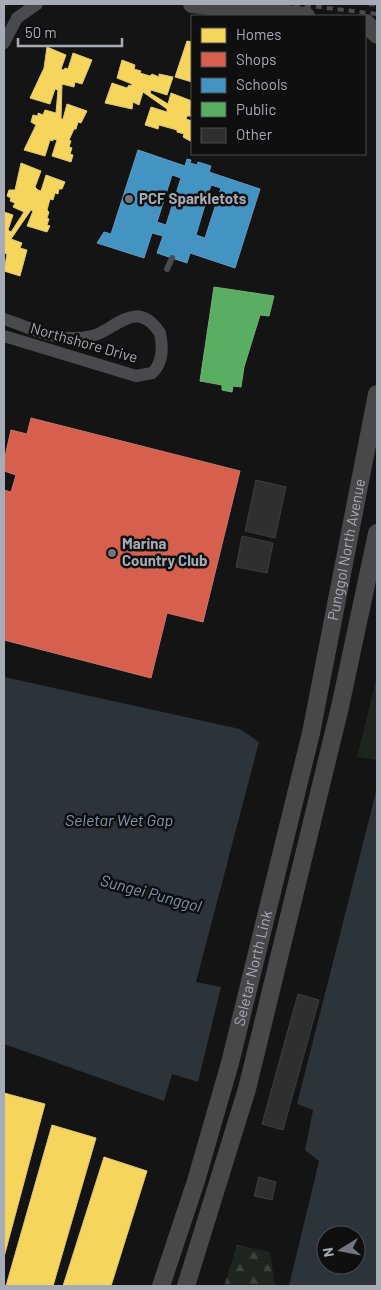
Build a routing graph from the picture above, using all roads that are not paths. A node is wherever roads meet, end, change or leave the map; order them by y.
1 (37, 4) edge
2 (192, 4) edge
3 (296, 15) edge
4 (4, 42) edge
5 (172, 258) dead end
6 (168, 269) dead end
7 (4, 319) edge
8 (4, 336) edge
9 (377, 394) edge
10 (377, 533) edge
11 (328, 646) joint
12 (340, 706) joint
13 (161, 1286) edge
14 (186, 1286) edge

1 - 4 street
2 - 3 main road
5 - 6 lane
7 - 8 street, Northshore Drive
9 - 11 main road, Punggol North Avenue
10 - 12 main road, Punggol North Avenue
11 - 13 main road, Seletar North Link
12 - 14 main road, Seletar North Link

